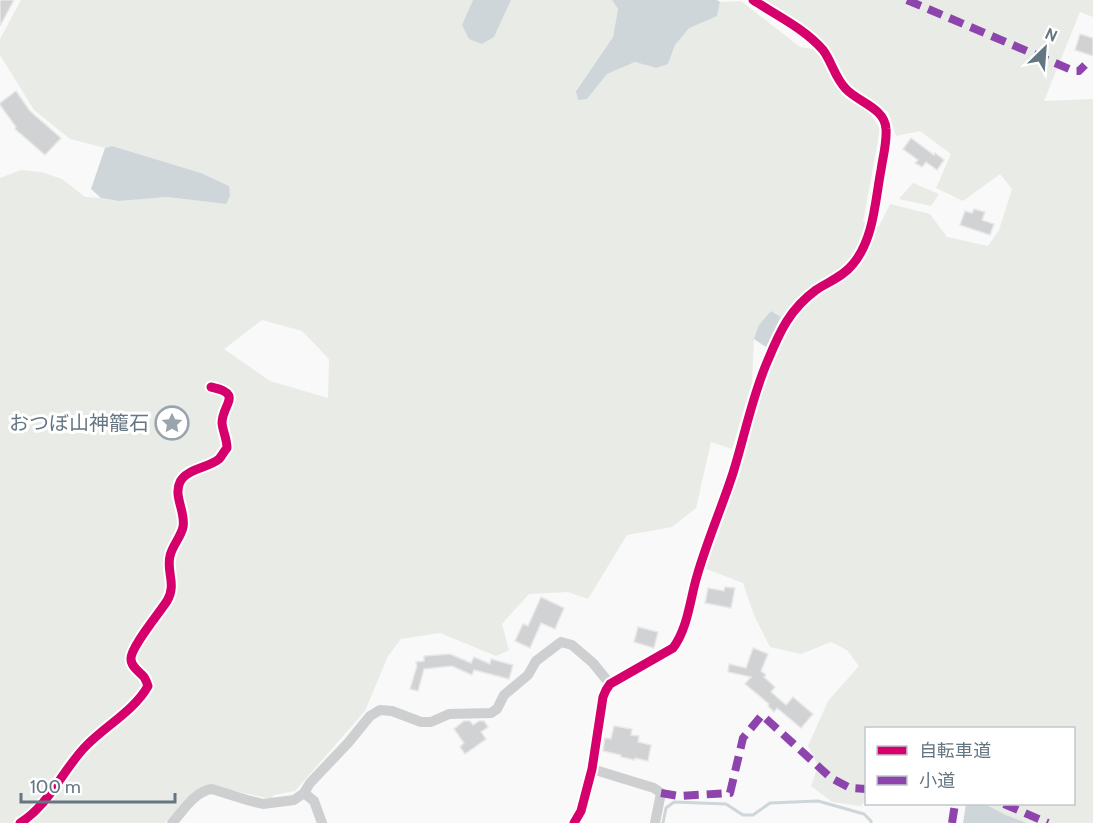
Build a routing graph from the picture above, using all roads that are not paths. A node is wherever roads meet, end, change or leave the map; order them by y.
1 (753, 0) edge
2 (210, 387) dead end
3 (610, 684) junction
4 (592, 769) junction
5 (303, 793) junction
6 (20, 823) edge
7 (172, 823) edge
8 (322, 823) edge
9 (574, 823) edge
10 (655, 823) edge

1 - 3 street
2 - 6 street
3 - 4 street
3 - 5 street
4 - 9 street
4 - 10 street
5 - 7 street
5 - 8 street

